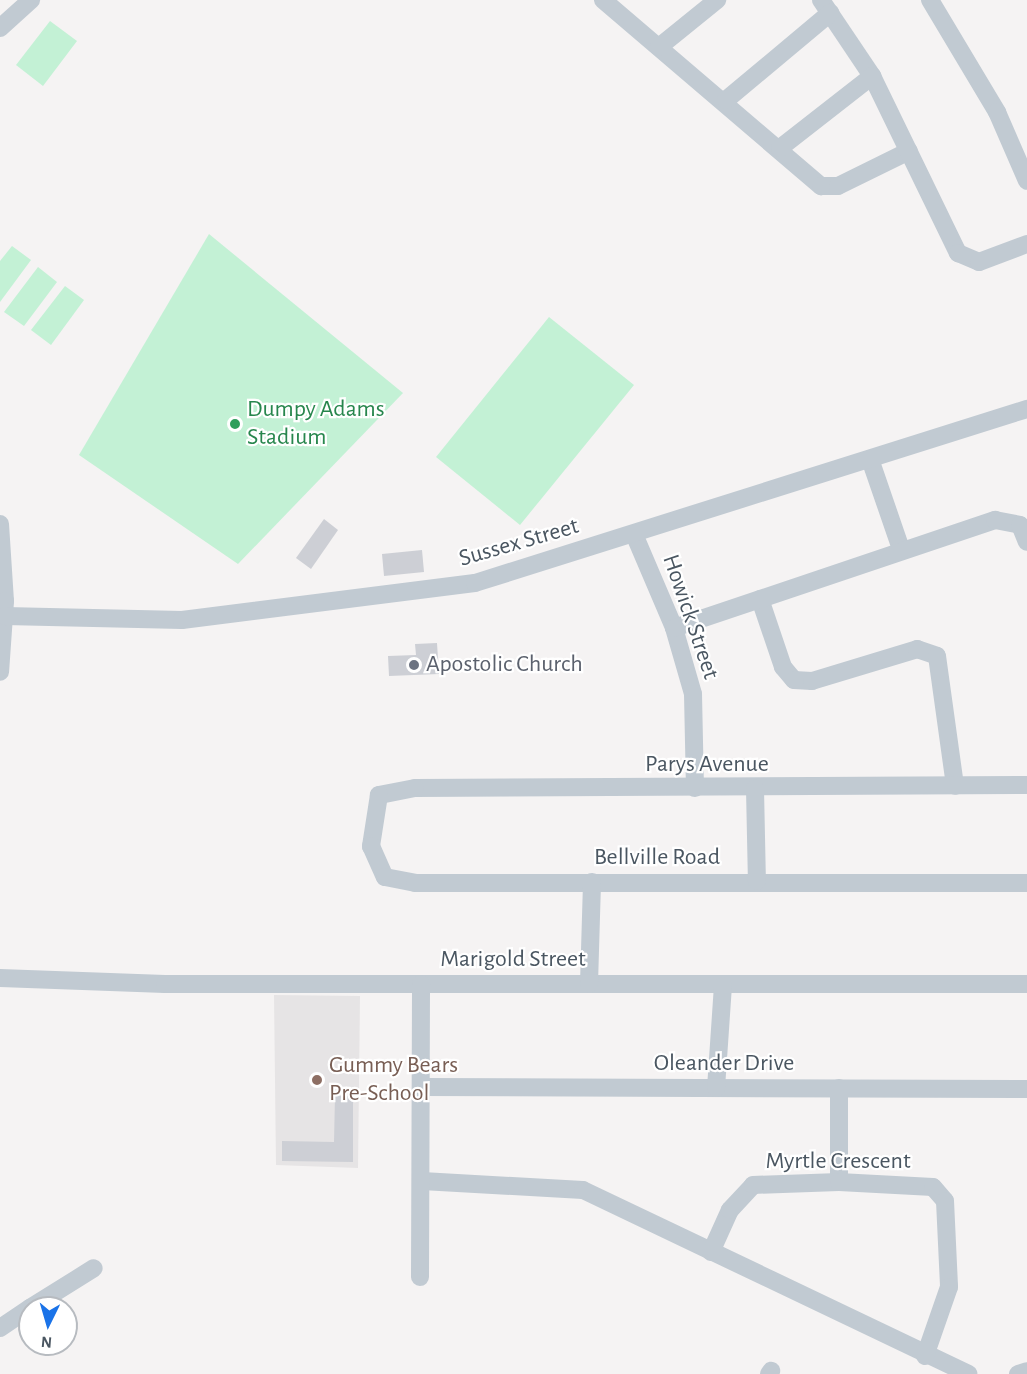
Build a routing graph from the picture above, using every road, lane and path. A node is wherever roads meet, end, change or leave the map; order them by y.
1 (31, 0) edge
2 (603, 0) edge
3 (717, 0) edge
4 (930, 0) edge
5 (826, 6) edge
6 (0, 28) edge
7 (659, 48) junction
8 (872, 76) junction
9 (726, 100) junction
10 (780, 148) junction
11 (909, 151) junction
12 (1027, 181) edge
13 (1027, 244) edge
14 (1027, 409) edge
15 (870, 459) junction
16 (0, 524) edge
17 (634, 534) junction
18 (1027, 542) edge
19 (901, 549) junction
20 (760, 599) junction
21 (5, 616) junction
22 (674, 628) junction
23 (0, 672) edge
24 (1027, 785) edge
25 (956, 786) junction
26 (695, 788) junction
27 (754, 789) junction
28 (387, 791) joint
29 (757, 881) junction
30 (592, 882) junction
31 (1027, 883) edge
32 (0, 978) edge
33 (421, 984) junction
34 (589, 984) junction
35 (1027, 984) edge
36 (723, 986) junction
37 (421, 1088) junction
38 (716, 1088) junction
39 (839, 1088) junction
40 (1027, 1089) edge
41 (422, 1181) junction
42 (839, 1182) junction
43 (711, 1252) junction
44 (94, 1268) dead end
45 (420, 1277) dead end
46 (49, 1296) edge
47 (18, 1316) edge
48 (0, 1329) edge
49 (925, 1356) junction
50 (1027, 1371) edge
51 (968, 1374) edge
52 (1018, 1374) edge

1 - 6 street
2 - 7 street
3 - 7 street
4 - 12 street
5 - 8 street
5 - 9 street
7 - 9 street
8 - 10 street
8 - 11 street
9 - 10 street
10 - 11 street
11 - 13 street
14 - 15 street, Sussex Street
15 - 17 street, Sussex Street
15 - 19 street
16 - 21 street
17 - 21 street, Sussex Street
17 - 22 street, Howick Street
18 - 19 street
19 - 20 street
20 - 22 street
20 - 25 street
21 - 23 street
22 - 26 street, Howick Street
24 - 25 street, Parys Avenue
25 - 27 street, Parys Avenue
26 - 27 street, Parys Avenue
26 - 28 street, Parys Avenue
27 - 29 street
28 - 30 street, Bellville Road
29 - 30 street, Bellville Road
29 - 31 street, Bellville Road
30 - 34 street
32 - 33 street, Marigold Street
33 - 34 street, Marigold Street
33 - 37 street
34 - 36 street, Marigold Street
35 - 36 street, Marigold Street
36 - 38 street
37 - 38 street, Oleander Drive
37 - 41 street
38 - 39 street, Oleander Drive
39 - 40 street, Oleander Drive
39 - 42 street
41 - 43 street
41 - 45 street
42 - 43 street, Myrtle Crescent
42 - 49 street, Myrtle Crescent
43 - 49 street
44 - 46 street
47 - 48 street
49 - 51 street
50 - 52 street

